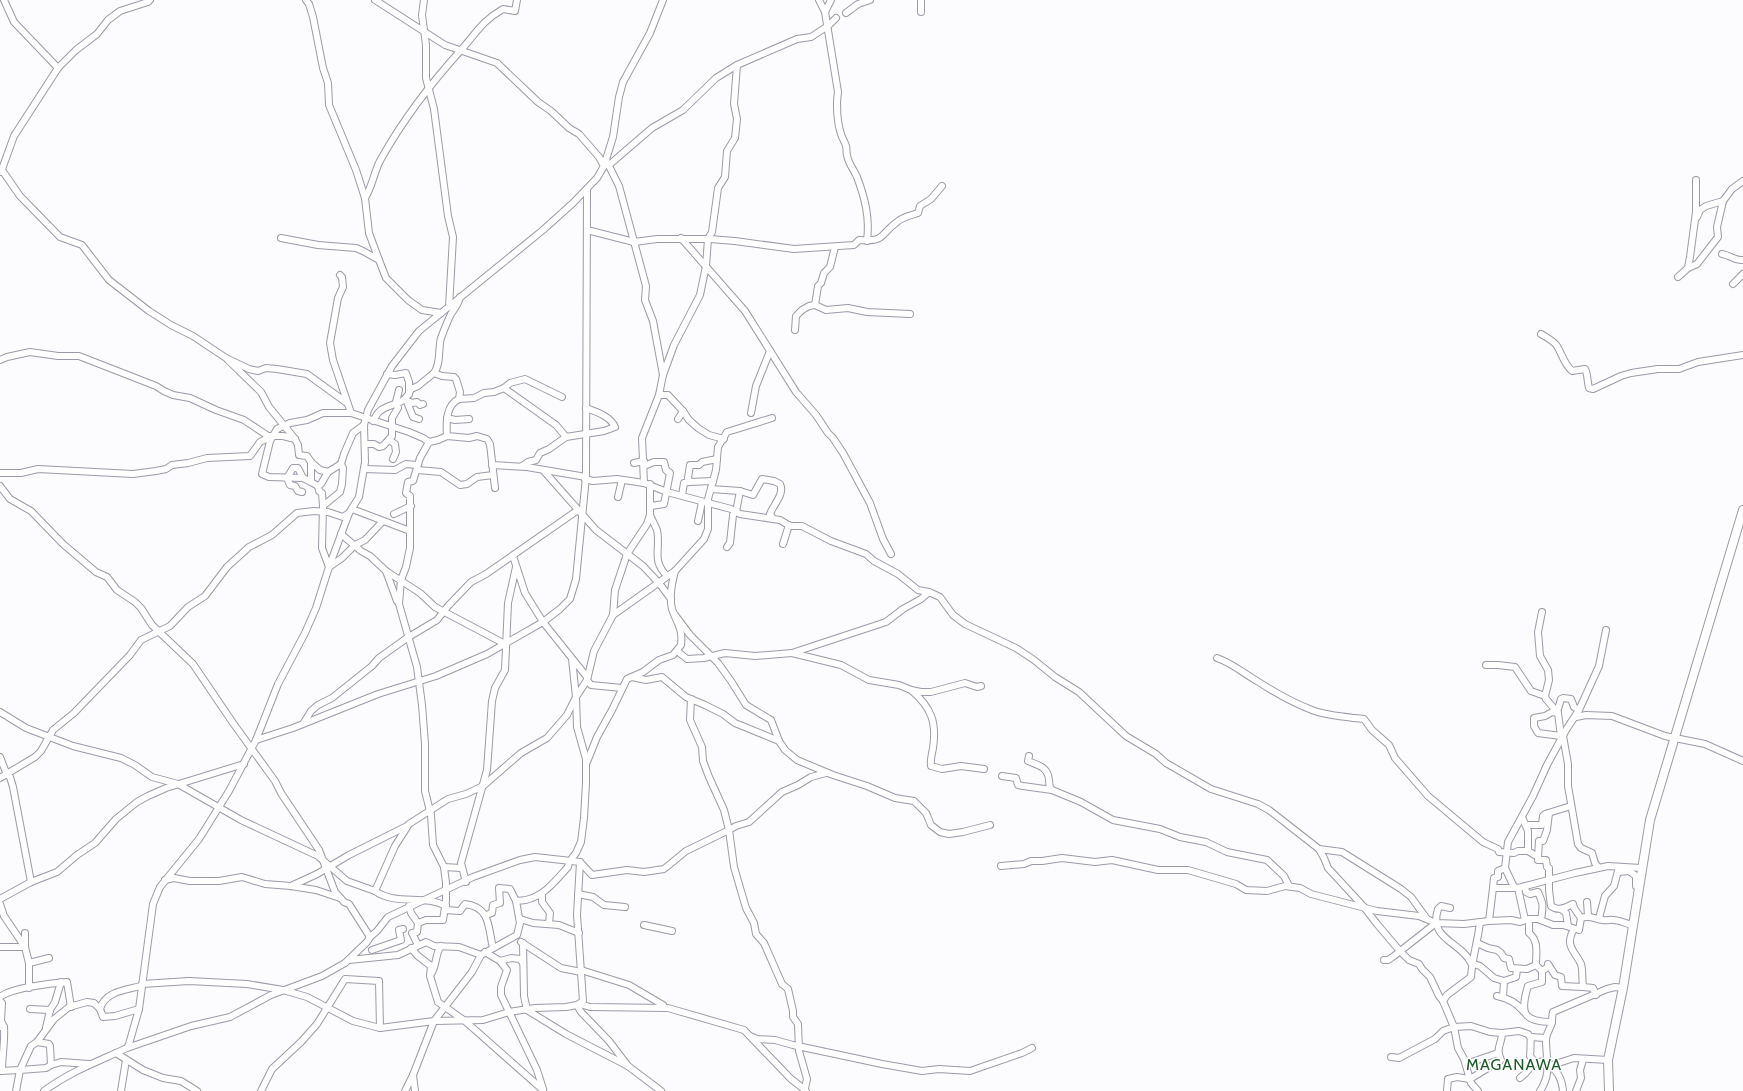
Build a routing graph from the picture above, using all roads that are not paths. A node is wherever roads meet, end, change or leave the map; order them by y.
1 (4, 0) edge
2 (150, 0) edge
3 (306, 0) edge
4 (375, 0) edge
5 (424, 0) edge
6 (517, 0) edge
7 (663, 0) edge
8 (819, 0) edge
9 (831, 0) edge
10 (870, 0) edge
11 (921, 0) edge
12 (826, 12) junction
13 (921, 12) dead end
14 (846, 13) dead end
15 (836, 18) dead end
16 (828, 26) junction
17 (424, 32) junction
18 (460, 50) junction
19 (737, 65) junction
20 (58, 68) junction
21 (428, 88) junction
22 (606, 164) junction
23 (1, 171) edge
24 (1696, 180) dead end
25 (1743, 181) edge
26 (942, 186) dead end
27 (587, 189) junction
28 (365, 198) junction
29 (1723, 201) junction
30 (1695, 220) junction
31 (587, 230) junction
32 (281, 238) dead end
33 (682, 238) junction
34 (708, 239) junction
35 (867, 241) junction
36 (634, 242) junction
37 (835, 247) junction
38 (1722, 254) dead end
39 (379, 260) junction
40 (1743, 260) edge
41 (706, 266) junction
42 (1688, 268) junction
43 (1743, 274) edge
44 (340, 275) dead end
45 (1678, 277) dead end
46 (1733, 284) dead end
47 (460, 297) junction
48 (815, 305) junction
49 (449, 306) junction
50 (441, 314) junction
51 (910, 314) dead end
52 (795, 330) dead end
53 (1541, 334) dead end
54 (770, 351) junction
55 (1743, 355) edge
56 (226, 358) junction
57 (0, 360) edge
58 (434, 373) junction
59 (388, 374) junction
60 (663, 375) junction
61 (504, 388) junction
62 (399, 390) dead end
63 (409, 394) junction
64 (659, 395) junction
65 (562, 397) dead end
66 (460, 398) junction
67 (405, 401) junction
68 (347, 403) junction
69 (397, 404) junction
70 (423, 404) dead end
71 (586, 408) junction
72 (683, 411) junction
73 (351, 413) junction
74 (751, 413) dead end
75 (447, 418) junction
76 (772, 418) dead end
77 (419, 419) dead end
78 (469, 419) dead end
79 (678, 419) dead end
80 (373, 421) junction
81 (365, 422) junction
82 (283, 425) junction
83 (392, 427) junction
84 (586, 435) junction
85 (272, 436) junction
86 (447, 436) junction
87 (566, 438) junction
88 (295, 439) junction
89 (724, 439) junction
90 (389, 440) junction
91 (428, 442) junction
92 (365, 444) junction
93 (394, 459) dead end
94 (717, 459) junction
95 (312, 462) junction
96 (644, 463) junction
97 (341, 464) junction
98 (634, 464) dead end
99 (492, 465) junction
100 (522, 466) junction
101 (417, 467) junction
102 (364, 469) junction
103 (543, 470) junction
104 (328, 472) junction
105 (0, 474) edge
106 (493, 475) junction
107 (288, 478) junction
108 (303, 478) junction
109 (585, 478) junction
110 (622, 480) junction
111 (311, 482) junction
112 (689, 482) junction
113 (713, 482) junction
114 (647, 483) junction
115 (0, 486) edge
116 (318, 486) junction
117 (495, 488) dead end
118 (711, 489) junction
119 (740, 491) junction
120 (302, 492) dead end
121 (667, 492) junction
122 (682, 495) junction
123 (618, 497) dead end
124 (704, 502) junction
125 (411, 506) junction
126 (651, 506) junction
127 (323, 509) junction
128 (1743, 510) edge
129 (351, 511) junction
130 (580, 512) junction
131 (735, 512) junction
132 (394, 514) dead end
133 (650, 515) junction
134 (773, 519) junction
135 (382, 521) junction
136 (698, 521) dead end
137 (789, 525) junction
138 (410, 530) junction
139 (342, 534) junction
140 (783, 544) dead end
141 (355, 545) junction
142 (727, 547) dead end
143 (627, 554) junction
144 (891, 554) dead end
145 (513, 556) junction
146 (516, 566) junction
147 (329, 567) junction
148 (386, 571) junction
149 (675, 571) junction
150 (668, 576) junction
151 (401, 580) junction
152 (659, 583) junction
153 (929, 592) junction
154 (671, 599) junction
155 (401, 612) junction
156 (444, 612) junction
157 (1542, 612) dead end
158 (613, 615) junction
159 (675, 615) junction
160 (543, 622) junction
161 (1606, 630) dead end
162 (160, 632) junction
163 (408, 637) junction
164 (506, 643) junction
165 (677, 651) junction
166 (792, 653) junction
167 (711, 656) junction
168 (1217, 658) dead end
169 (572, 659) junction
170 (1486, 665) dead end
171 (632, 677) junction
172 (587, 678) junction
173 (418, 681) junction
174 (981, 686) dead end
175 (622, 688) junction
176 (911, 690) junction
177 (1545, 696) junction
178 (576, 697) junction
179 (691, 699) junction
180 (1579, 710) junction
181 (1557, 711) junction
182 (0, 712) edge
183 (1576, 716) junction
184 (303, 724) junction
185 (1562, 736) junction
186 (49, 737) junction
187 (1674, 739) junction
188 (256, 740) junction
189 (779, 741) junction
190 (252, 748) junction
191 (1029, 756) dead end
192 (0, 757) edge
193 (1743, 760) edge
194 (244, 764) junction
195 (586, 765) junction
196 (984, 769) dead end
197 (826, 773) junction
198 (7, 775) junction
199 (1002, 776) dead end
200 (0, 778) edge
201 (178, 784) junction
202 (483, 786) junction
203 (1052, 790) junction
204 (1571, 806) junction
205 (219, 807) junction
206 (430, 810) junction
207 (1549, 813) junction
208 (1522, 817) junction
209 (990, 825) dead end
210 (1527, 825) junction
211 (408, 826) junction
212 (729, 830) junction
213 (1319, 849) junction
214 (1528, 851) junction
215 (1507, 853) junction
216 (1538, 857) junction
217 (323, 860) junction
218 (569, 862) junction
219 (580, 862) junction
220 (1001, 866) dead end
221 (444, 867) junction
222 (1598, 867) junction
223 (327, 868) junction
224 (461, 868) junction
225 (1505, 868) junction
226 (1641, 868) junction
227 (1618, 869) junction
228 (165, 880) junction
229 (1550, 880) junction
230 (31, 882) junction
231 (466, 882) junction
232 (291, 886) junction
233 (1289, 886) junction
234 (1525, 886) junction
235 (446, 888) junction
236 (1493, 888) junction
237 (1518, 888) junction
238 (375, 891) junction
239 (542, 894) junction
240 (578, 894) junction
241 (0, 899) edge
242 (342, 899) junction
243 (424, 900) junction
244 (516, 901) junction
245 (1587, 902) dead end
246 (1636, 903) junction
247 (0, 904) edge
248 (409, 906) junction
249 (625, 907) dead end
250 (1364, 907) junction
251 (445, 908) junction
252 (1450, 908) dead end
253 (1561, 909) junction
254 (486, 915) junction
255 (1584, 917) junction
256 (1599, 918) junction
257 (520, 919) junction
258 (1427, 919) junction
259 (1527, 919) junction
260 (1541, 920) junction
261 (1489, 921) junction
262 (1480, 922) junction
263 (418, 923) junction
264 (549, 923) junction
265 (1436, 923) junction
266 (1633, 924) junction
267 (644, 925) dead end
268 (1571, 928) junction
269 (403, 929) dead end
270 (672, 931) dead end
271 (25, 933) dead end
272 (579, 934) junction
273 (515, 937) junction
274 (368, 940) junction
275 (523, 943) junction
276 (1477, 944) junction
277 (418, 945) junction
278 (441, 946) junction
279 (0, 947) edge
280 (25, 947) junction
281 (411, 948) junction
282 (493, 948) junction
283 (372, 950) junction
284 (1401, 951) junction
285 (483, 953) junction
286 (49, 958) dead end
287 (375, 958) junction
288 (349, 960) junction
289 (1384, 960) dead end
290 (500, 961) junction
291 (29, 963) junction
292 (1471, 963) junction
293 (523, 964) junction
294 (1536, 965) junction
295 (1517, 969) junction
296 (581, 971) junction
297 (1542, 971) junction
298 (430, 976) junction
299 (1504, 981) junction
300 (61, 982) junction
301 (141, 985) junction
302 (1583, 987) junction
303 (29, 988) junction
304 (1623, 988) junction
305 (283, 990) junction
306 (3, 992) edge
307 (1596, 995) junction
308 (0, 997) edge
309 (0, 1001) edge
310 (1443, 1001) junction
311 (579, 1004) junction
312 (445, 1005) junction
313 (71, 1007) junction
314 (328, 1007) junction
315 (668, 1008) junction
316 (30, 1009) dead end
317 (100, 1009) junction
318 (138, 1009) junction
319 (50, 1010) junction
320 (527, 1010) junction
321 (509, 1012) junction
322 (1524, 1012) junction
323 (434, 1020) junction
324 (465, 1021) junction
325 (1552, 1022) junction
326 (2, 1027) edge
327 (1454, 1027) junction
328 (380, 1028) junction
329 (44, 1033) junction
330 (1502, 1033) junction
331 (750, 1036) junction
332 (1531, 1038) junction
333 (1545, 1038) junction
334 (37, 1042) junction
335 (798, 1046) junction
336 (127, 1048) junction
337 (1032, 1048) dead end
338 (116, 1053) junction
339 (1498, 1053) junction
340 (1391, 1057) dead end
341 (126, 1060) junction
342 (1583, 1060) junction
343 (1608, 1060) junction
344 (1535, 1062) junction
345 (1547, 1063) junction
346 (89, 1064) junction
347 (1466, 1064) junction
348 (51, 1065) junction
349 (628, 1066) junction
350 (20, 1070) junction
351 (1, 1071) edge
352 (413, 1075) junction
353 (1520, 1078) dead end
354 (1470, 1079) junction
355 (543, 1090) edge
356 (804, 1090) edge
357 (16, 1091) edge
358 (44, 1091) edge
359 (121, 1091) edge
360 (196, 1091) edge
361 (261, 1091) edge
362 (405, 1091) edge
363 (414, 1091) edge
364 (661, 1091) edge
365 (1447, 1091) edge
366 (1478, 1091) edge
367 (1540, 1091) edge
368 (1563, 1091) edge
369 (1576, 1091) edge
370 (1609, 1091) edge

1 - 20 street
2 - 20 street
3 - 28 street
4 - 17 street
5 - 17 street
6 - 18 street
7 - 22 street
8 - 12 street
9 - 12 street
10 - 14 street
11 - 13 street
12 - 16 street
15 - 16 street
16 - 19 street
16 - 35 street
17 - 18 street
17 - 21 street
18 - 21 street
18 - 22 street
19 - 22 street
19 - 34 street
20 - 23 street
21 - 28 street
21 - 49 street
22 - 27 street
22 - 36 street
23 - 56 street
24 - 30 street
25 - 29 street
26 - 35 street
27 - 31 street
27 - 47 street
28 - 39 street
29 - 30 street
29 - 42 street
30 - 42 street
31 - 36 street
31 - 71 street
32 - 39 street
33 - 34 street
33 - 36 street
33 - 41 street
34 - 37 street
34 - 41 street
35 - 37 street
36 - 60 street
37 - 48 street
38 - 40 street
39 - 50 street
41 - 54 street
41 - 60 street
42 - 45 street
43 - 46 street
44 - 68 street
47 - 49 street
47 - 58 street
48 - 51 street
48 - 52 street
49 - 50 street
50 - 59 street
53 - 55 street
54 - 74 street
54 - 144 street
56 - 68 street
56 - 82 street
57 - 85 street
58 - 63 street
58 - 66 street
59 - 63 street
59 - 81 street
60 - 64 street
61 - 65 street
61 - 66 street
61 - 87 street
62 - 69 street
63 - 67 street
64 - 72 street
64 - 96 street
66 - 75 street
67 - 69 street
67 - 70 street
67 - 77 street
68 - 73 street
69 - 80 street
69 - 83 street
71 - 84 street
71 - 84 street
72 - 79 street
72 - 89 street
73 - 81 street
73 - 82 street
75 - 78 street
75 - 86 street
76 - 89 street
80 - 81 street
80 - 83 street
81 - 92 street
81 - 97 street
82 - 85 street
82 - 88 street
83 - 90 street
83 - 91 street
84 - 87 street
84 - 109 street
85 - 88 street
85 - 105 street
85 - 107 street
86 - 91 street
86 - 99 street
87 - 100 street
88 - 95 street
89 - 94 street
90 - 92 street
90 - 93 street
91 - 101 street
92 - 102 street
94 - 112 street
94 - 113 street
95 - 104 street
95 - 111 street
96 - 98 street
96 - 114 street
96 - 121 street
97 - 104 street
97 - 127 street
99 - 100 street
99 - 106 street
100 - 103 street
101 - 102 street
101 - 106 street
101 - 125 street
102 - 129 street
103 - 109 street
103 - 130 street
104 - 116 street
106 - 117 street
107 - 108 street
107 - 108 street
107 - 120 street
108 - 111 street
109 - 110 street
109 - 130 street
110 - 114 street
110 - 123 street
111 - 116 street
112 - 113 street
112 - 122 street
113 - 118 street
114 - 121 street
114 - 126 street
115 - 162 street
116 - 127 street
118 - 119 street
118 - 124 street
119 - 131 street
119 - 134 street
121 - 122 street
121 - 126 street
122 - 124 street
124 - 131 street
124 - 136 street
124 - 149 street
125 - 132 street
125 - 138 street
126 - 133 street
127 - 129 street
127 - 147 street
127 - 162 street
128 - 187 main road
129 - 135 street
129 - 139 street
130 - 143 street
130 - 145 street
130 - 160 street
131 - 134 street
131 - 142 street
133 - 143 street
133 - 150 street
134 - 137 street
135 - 138 street
135 - 141 street
137 - 140 street
137 - 153 street
138 - 151 street
139 - 141 street
139 - 147 street
141 - 147 street
141 - 148 street
143 - 152 street
143 - 158 street
145 - 146 street
145 - 156 street
146 - 160 street
146 - 164 street
147 - 188 street
148 - 151 street
148 - 155 street
149 - 150 street
149 - 154 street
150 - 152 street
151 - 155 street
151 - 156 street
152 - 154 street
152 - 158 street
153 - 166 street
153 - 213 street
154 - 159 street
155 - 163 street
156 - 163 street
156 - 164 street
157 - 177 street
158 - 172 street
159 - 165 street
159 - 167 street
160 - 164 street
160 - 169 street
161 - 180 street
162 - 186 street
162 - 190 street
163 - 173 street
163 - 184 street
164 - 173 street
164 - 202 street
165 - 167 street
165 - 171 street
166 - 167 street
166 - 176 street
167 - 189 street
168 - 215 street
169 - 172 street
169 - 178 street
170 - 177 street
171 - 175 street
171 - 179 street
172 - 175 street
172 - 178 street
173 - 184 street
173 - 206 street
174 - 176 street
175 - 195 street
176 - 196 street
177 - 181 street
178 - 195 street
178 - 202 street
179 - 189 street
179 - 212 street
180 - 181 street
180 - 183 street
181 - 185 street
181 - 185 street
182 - 186 street
183 - 185 street
183 - 187 street
184 - 188 street
185 - 204 street
185 - 208 street
186 - 198 street
186 - 201 street
187 - 193 street
187 - 226 main road
188 - 190 street
189 - 197 street
190 - 194 street
190 - 217 street
191 - 203 street
192 - 198 street
194 - 201 street
194 - 205 street
195 - 218 street
197 - 209 street
197 - 212 street
198 - 200 street
198 - 230 street
199 - 203 street
201 - 205 street
201 - 230 street
202 - 206 street
202 - 224 street
203 - 233 street
204 - 207 street
204 - 222 street
205 - 217 street
205 - 228 street
206 - 211 street
206 - 221 street
207 - 210 street
207 - 216 street
208 - 210 street
208 - 215 street
210 - 214 street
211 - 223 street
211 - 238 street
212 - 219 street
212 - 335 street
213 - 250 street
213 - 258 street
214 - 215 street
214 - 216 street
215 - 225 street
216 - 229 street
217 - 223 street
218 - 219 street
218 - 231 street
218 - 239 street
219 - 240 street
220 - 233 street
221 - 224 street
221 - 235 street
222 - 227 street
222 - 229 street
223 - 232 street
223 - 238 street
223 - 242 street
224 - 231 street
225 - 236 street
225 - 237 street
226 - 227 street
226 - 246 main road
227 - 246 street
227 - 256 street
228 - 232 street
228 - 301 street
229 - 234 street
229 - 253 street
230 - 241 street
231 - 235 street
232 - 242 street
233 - 250 street
234 - 237 street
234 - 260 street
235 - 243 street
235 - 251 street
236 - 237 street
236 - 261 street
237 - 259 street
238 - 243 street
239 - 244 street
239 - 264 street
240 - 249 street
240 - 272 street
242 - 274 street
243 - 248 street
243 - 251 street
244 - 254 street
244 - 257 street
245 - 255 street
246 - 266 main road
247 - 280 street
248 - 263 street
248 - 274 street
250 - 258 street
250 - 284 street
251 - 254 street
251 - 263 street
252 - 265 street
253 - 255 street
253 - 268 street
254 - 282 street
255 - 256 street
255 - 268 street
256 - 266 street
257 - 264 street
257 - 273 street
258 - 265 street
259 - 260 street
259 - 261 street
259 - 294 street
260 - 268 street
261 - 262 street
262 - 265 street
262 - 276 street
263 - 277 street
264 - 272 street
265 - 284 street
265 - 292 street
266 - 304 main road
267 - 270 street
268 - 302 street
269 - 283 street
271 - 280 street
272 - 296 street
273 - 275 street
273 - 282 street
274 - 283 street
274 - 288 street
275 - 293 street
275 - 296 street
276 - 292 street
276 - 295 street
277 - 278 street
277 - 281 street
278 - 285 street
278 - 298 street
279 - 280 street
280 - 291 street
281 - 287 street
281 - 298 street
282 - 285 street
283 - 287 street
284 - 289 street
284 - 310 street
285 - 290 street
285 - 312 street
286 - 291 street
287 - 288 street
288 - 305 street
290 - 293 street
290 - 321 street
291 - 303 street
292 - 299 street
292 - 310 street
293 - 320 street
294 - 295 street
294 - 297 street
295 - 299 street
296 - 311 street
296 - 315 street
297 - 302 street
297 - 322 street
298 - 312 street
299 - 322 street
300 - 303 street
300 - 313 street
300 - 319 street
301 - 305 street
301 - 317 street
301 - 318 street
302 - 307 street
303 - 306 street
304 - 307 street
304 - 343 main road
305 - 314 street
305 - 336 street
306 - 308 street
307 - 325 street
309 - 326 street
310 - 327 street
311 - 315 street
311 - 320 street
311 - 349 street
312 - 323 street
312 - 324 street
313 - 317 street
313 - 329 street
314 - 328 street
314 - 328 street
314 - 361 street
315 - 331 street
316 - 319 street
317 - 318 street
318 - 336 street
319 - 329 street
320 - 321 street
320 - 349 street
321 - 324 street
321 - 355 street
322 - 325 street
323 - 324 street
323 - 328 street
323 - 352 street
324 - 355 street
325 - 333 street
326 - 351 street
327 - 330 street
327 - 340 street
327 - 347 street
329 - 334 street
330 - 332 street
330 - 339 street
331 - 335 street
331 - 356 street
332 - 333 street
332 - 344 street
333 - 345 street
334 - 348 street
334 - 350 street
335 - 337 street
335 - 356 street
336 - 338 street
338 - 341 street
338 - 346 street
339 - 347 street
339 - 354 street
341 - 359 street
341 - 360 street
342 - 343 street
342 - 345 street
342 - 369 street
343 - 370 main road
344 - 345 street
344 - 353 street
345 - 367 street
345 - 368 street
346 - 348 street
346 - 358 street
347 - 354 street
348 - 350 street
349 - 364 street
350 - 351 street
350 - 357 street
352 - 362 street
352 - 363 street
354 - 365 street
354 - 366 street

